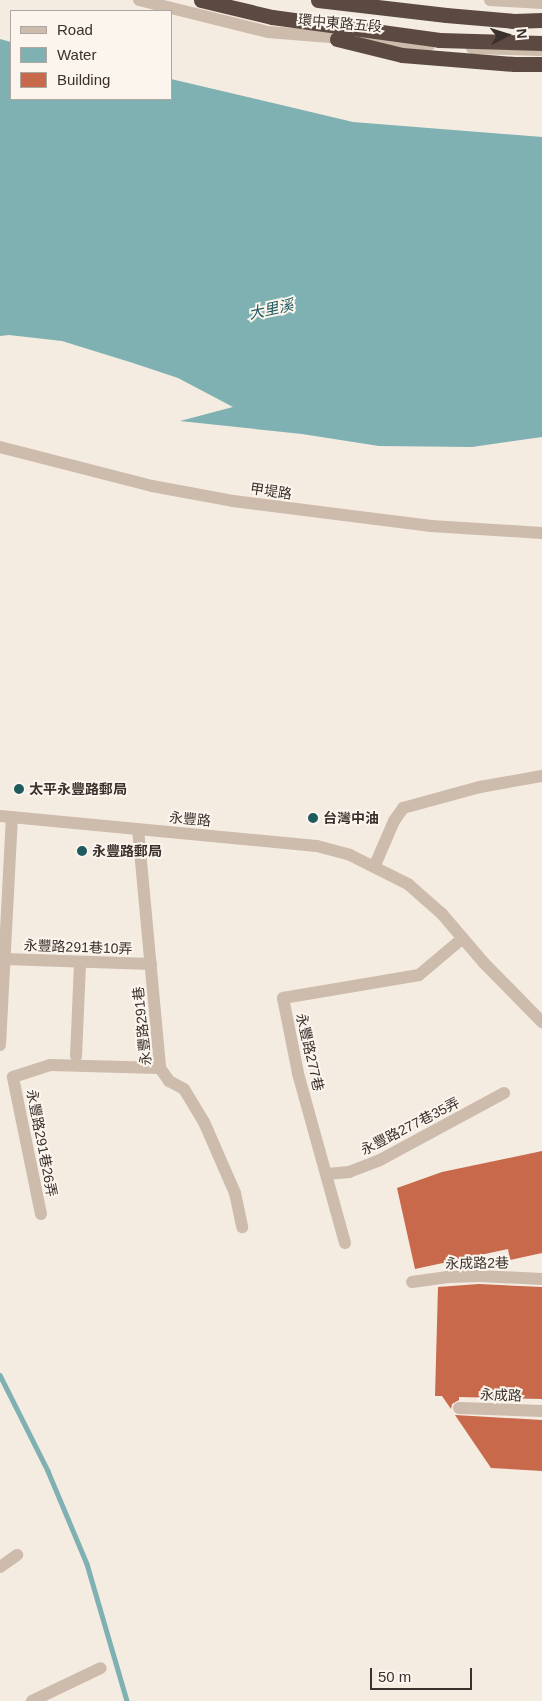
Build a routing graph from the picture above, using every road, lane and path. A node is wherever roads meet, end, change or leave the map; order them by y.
1 (139, 0) edge
2 (201, 0) edge
3 (318, 0) edge
4 (490, 0) edge
5 (542, 3) edge
6 (542, 20) edge
7 (337, 39) junction
8 (542, 43) edge
9 (542, 50) edge
10 (542, 64) edge
11 (0, 447) edge
12 (542, 533) edge
13 (542, 776) edge
14 (6, 817) edge
15 (138, 829) junction
16 (375, 865) junction
17 (463, 938) junction
18 (5, 959) junction
19 (80, 963) junction
20 (151, 964) junction
21 (542, 1022) edge
22 (0, 1045) edge
23 (76, 1056) dead end
24 (160, 1068) junction
25 (504, 1093) dead end
26 (327, 1174) junction
27 (41, 1214) dead end
28 (242, 1227) dead end
29 (345, 1242) dead end
30 (542, 1279) edge
31 (412, 1282) dead end
32 (459, 1408) dead end
33 (542, 1411) edge
34 (17, 1555) dead end
35 (0, 1567) edge
36 (101, 1668) dead end
37 (32, 1701) edge

1 - 7 street, 環中東路五段
2 - 8 highway
3 - 6 highway
4 - 5 street
7 - 9 street, 環中東路五段
7 - 10 highway
11 - 12 street, 甲堤路
13 - 16 street
14 - 15 street, 永豐路
14 - 18 street
15 - 16 street, 永豐路
15 - 20 street, 永豐路291巷
16 - 17 street, 永豐路
17 - 21 street, 永豐路
17 - 26 street, 永豐路277巷
18 - 19 street, 永豐路291巷10弄
18 - 22 street
19 - 20 street, 永豐路291巷10弄
19 - 23 street
20 - 24 street, 永豐路291巷
24 - 27 street, 永豐路291巷26弄
24 - 28 street, 永豐路291巷
25 - 26 street, 永豐路277巷35弄
26 - 29 street, 永豐路277巷
30 - 31 street, 永成路2巷
32 - 33 street, 永成路
34 - 35 street
36 - 37 street

